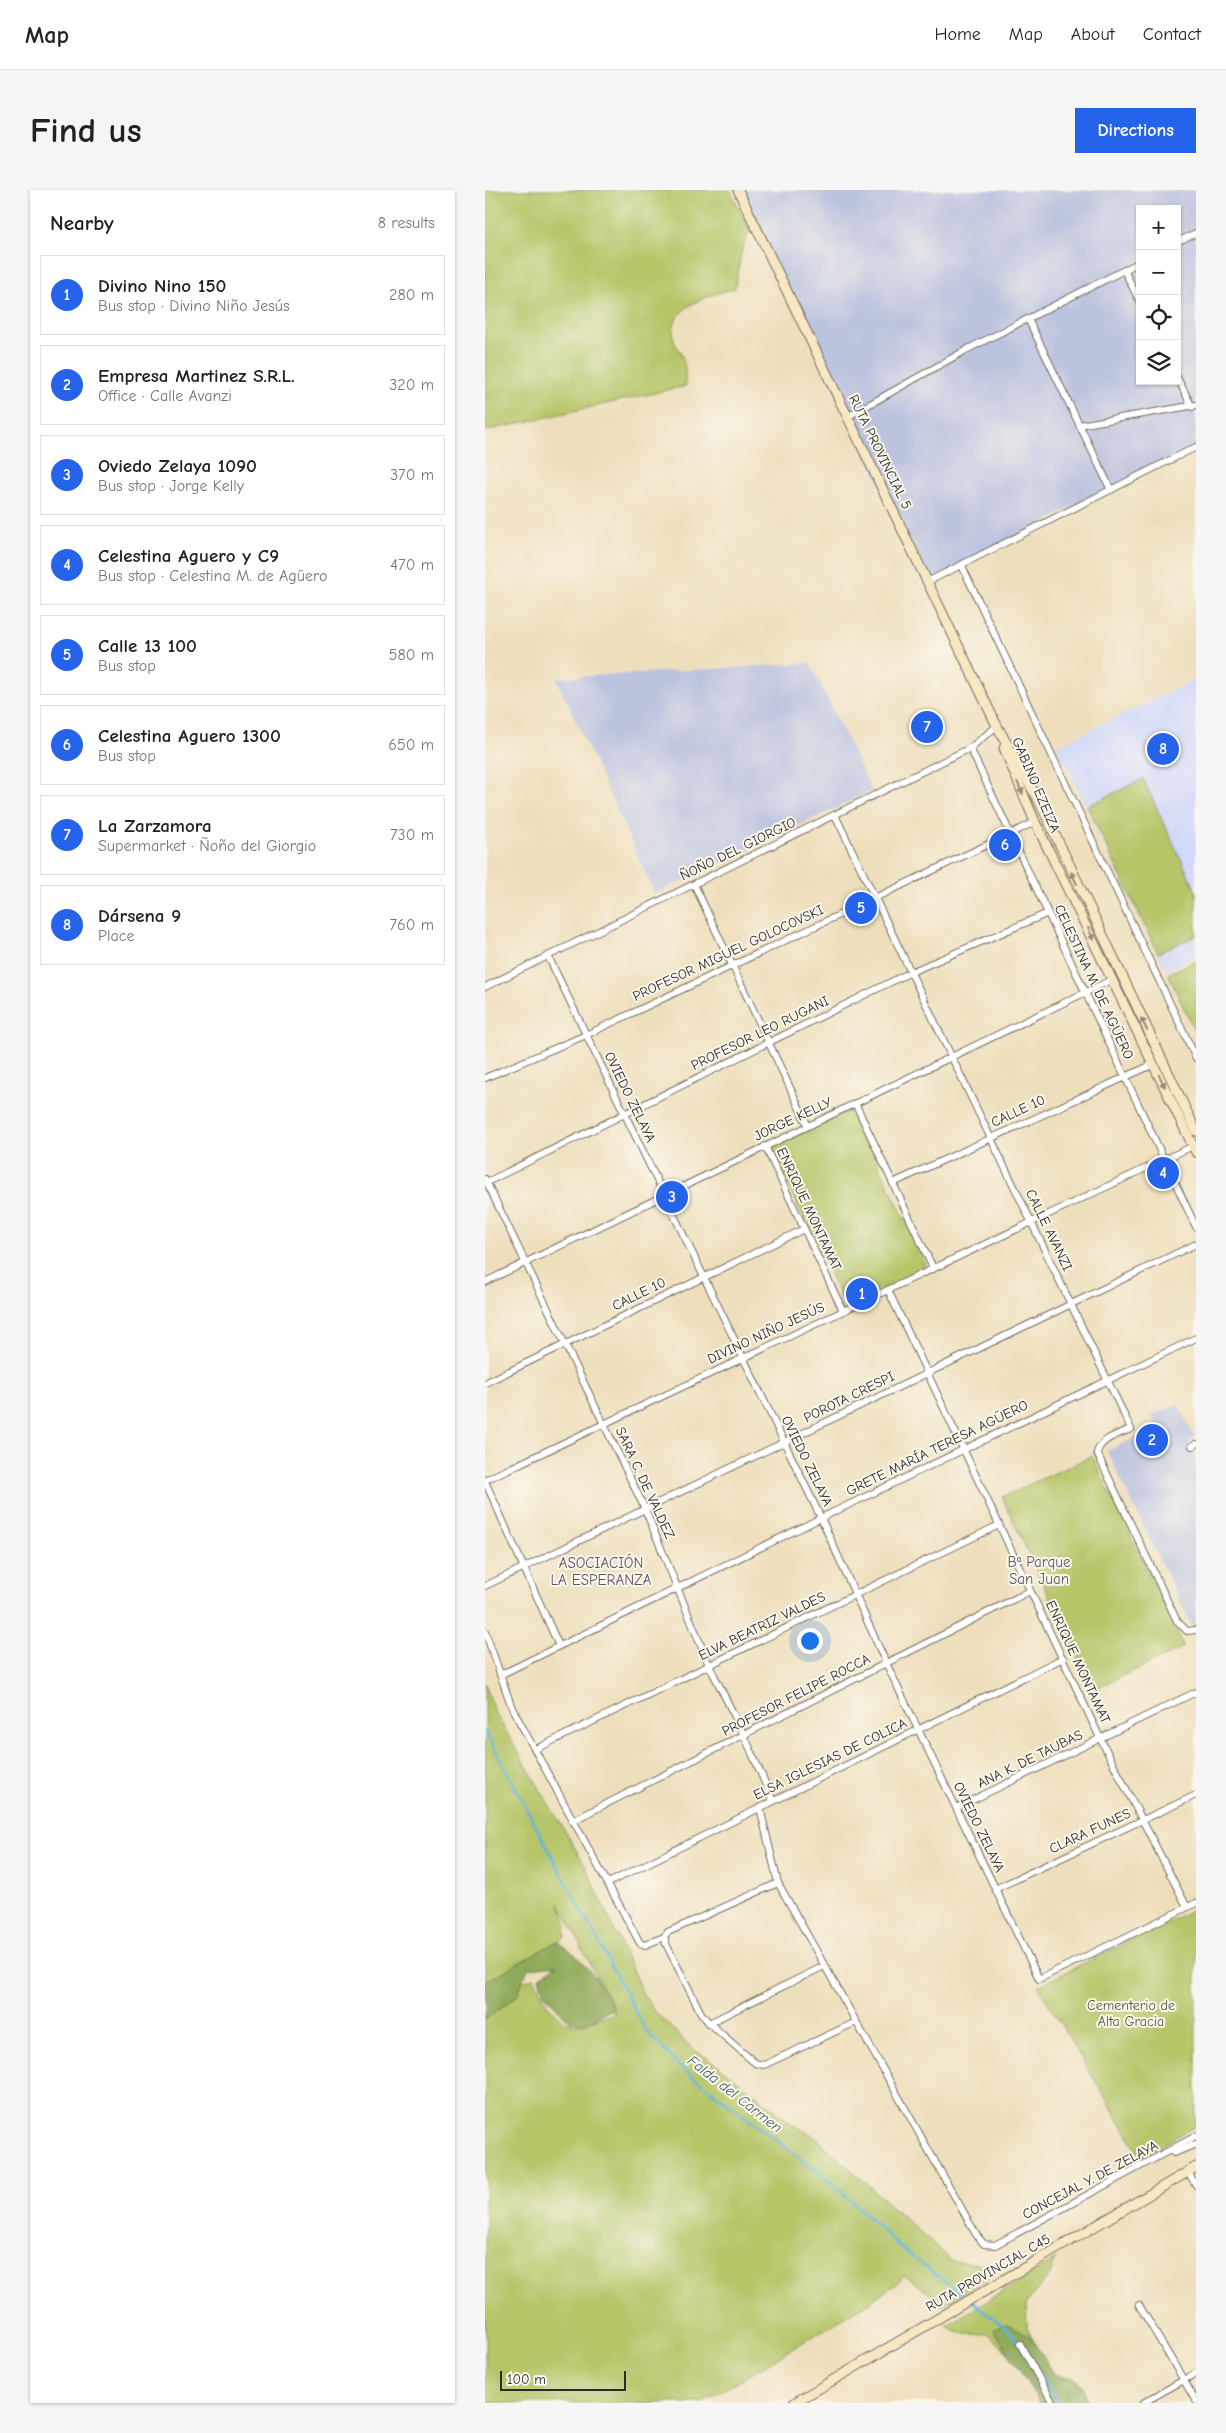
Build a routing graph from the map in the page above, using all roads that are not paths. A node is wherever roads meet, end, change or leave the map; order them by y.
1 (739, 190) edge
2 (1196, 233) edge
3 (1181, 240) edge
4 (1136, 264) edge
5 (1124, 270) junction
6 (1136, 295) edge
7 (1028, 318) junction
8 (1181, 384) edge
9 (1194, 406) edge
10 (846, 415) junction
11 (1079, 425) junction
12 (1196, 447) edge
13 (1111, 490) junction
14 (962, 566) junction
15 (927, 582) junction
16 (997, 726) junction
17 (970, 748) junction
18 (835, 815) junction
19 (1035, 822) junction
20 (1010, 833) junction
21 (694, 884) junction
22 (875, 898) junction
23 (1047, 913) junction
24 (548, 956) junction
25 (732, 964) junction
26 (911, 972) junction
27 (1113, 979) junction
28 (485, 987) edge
29 (1085, 992) junction
30 (586, 1035) junction
31 (769, 1043) junction
32 (951, 1057) junction
33 (1196, 1058) edge
34 (1154, 1064) junction
35 (1125, 1076) junction
36 (485, 1078) edge
37 (855, 1103) junction
38 (624, 1113) junction
39 (808, 1126) junction
40 (1196, 1131) edge
41 (990, 1137) junction
42 (765, 1146) junction
43 (1195, 1149) edge
44 (1164, 1160) junction
45 (486, 1181) edge
46 (893, 1182) junction
47 (664, 1195) junction
48 (1031, 1222) junction
49 (1196, 1227) edge
50 (804, 1229) junction
51 (1196, 1244) edge
52 (525, 1262) junction
53 (933, 1268) junction
54 (703, 1276) junction
55 (485, 1282) edge
56 (888, 1290) junction
57 (1071, 1304) junction
58 (843, 1311) junction
59 (1196, 1338) edge
60 (565, 1344) junction
61 (743, 1358) junction
62 (927, 1374) junction
63 (1108, 1380) junction
64 (485, 1383) edge
65 (604, 1424) junction
66 (784, 1442) junction
67 (963, 1450) junction
68 (485, 1481) edge
69 (645, 1509) junction
70 (821, 1518) junction
71 (999, 1525) junction
72 (524, 1567) junction
73 (485, 1586) edge
74 (679, 1587) junction
75 (1030, 1591) junction
76 (855, 1594) junction
77 (1196, 1630) edge
78 (485, 1631) edge
79 (559, 1646) junction
80 (1063, 1658) junction
81 (886, 1663) junction
82 (709, 1665) junction
83 (500, 1675) junction
84 (1196, 1692) edge
85 (919, 1730) junction
86 (744, 1735) junction
87 (1100, 1738) junction
88 (536, 1749) junction
89 (1196, 1795) edge
90 (773, 1801) junction
91 (760, 1808) junction
92 (956, 1808) junction
93 (1142, 1820) junction
94 (573, 1821) junction
95 (607, 1883) junction
96 (778, 1883) junction
97 (995, 1889) junction
98 (1196, 1903) edge
99 (1187, 1907) junction
100 (664, 1937) junction
101 (824, 1966) junction
102 (856, 2022) junction
103 (709, 2023) junction
104 (1196, 2136) edge
105 (1196, 2144) edge
106 (1143, 2166) junction
107 (1192, 2169) edge
108 (1196, 2185) edge
109 (1139, 2305) dead end
110 (1020, 2344) dead end
111 (1196, 2373) edge
112 (1184, 2380) junction
113 (1196, 2402) edge
114 (794, 2403) edge
115 (1053, 2403) edge
116 (1143, 2403) edge

1 - 10 main road, RUTA PROVINCIAL 5
2 - 3 street
4 - 5 street
5 - 6 street
5 - 7 street
7 - 10 street
7 - 11 street
8 - 9 street
9 - 11 street
10 - 15 main road, RUTA PROVINCIAL 5
11 - 13 street
12 - 13 street
13 - 14 street
14 - 15 street
14 - 33 street
15 - 16 main road, RUTA PROVINCIAL 5
16 - 17 street, ÑOÑO DEL GIORGIO
16 -> 19 main road, GABINO EZEIZA
40 -> 16 main road, GABINO EZEIZA
17 - 18 street, ÑOÑO DEL GIORGIO
17 - 20 street, CELESTINA M. DE AGÜERO
18 - 21 street, ÑOÑO DEL GIORGIO
18 - 22 street, CALLE AVANZI
19 - 20 street, PROFESOR MIGUEL GOLOCOVSKI
19 -> 27 main road, GABINO EZEIZA
20 - 22 street, PROFESOR MIGUEL GOLOCOVSKI
20 - 23 street, CELESTINA M. DE AGÜERO
21 - 24 street, ÑOÑO DEL GIORGIO
21 - 25 street
22 - 25 street, PROFESOR MIGUEL GOLOCOVSKI
22 - 26 street, CALLE AVANZI
23 - 26 street, PROFESOR LEO RUGANI
23 - 29 street, CELESTINA M. DE AGÜERO
24 - 28 street, ÑOÑO DEL GIORGIO
24 - 30 street, OVIEDO ZELAYA
25 - 30 street, PROFESOR MIGUEL GOLOCOVSKI
25 - 31 street
26 - 31 street, PROFESOR LEO RUGANI
26 - 32 street, CALLE AVANZI
27 - 29 street, JORGE KELLY
27 - 34 main road, GABINO EZEIZA
29 - 32 street, JORGE KELLY
29 - 35 street, CELESTINA M. DE AGÜERO
30 - 36 street, PROFESOR MIGUEL GOLOCOVSKI
30 - 38 street, OVIEDO ZELAYA
31 - 38 street, PROFESOR LEO RUGANI
31 - 39 street
32 - 37 street, JORGE KELLY
32 - 41 street, CALLE AVANZI
34 - 35 street, CALLE 10
34 -> 43 main road, GABINO EZEIZA
35 - 41 street, CALLE 10
35 - 44 street, CELESTINA M. DE AGÜERO
37 - 39 street, JORGE KELLY
37 - 46 street
38 - 45 street, PROFESOR LEO RUGANI
38 - 47 street, OVIEDO ZELAYA
39 - 42 street, JORGE KELLY
41 - 46 street, CALLE 10
41 - 48 street, CALLE AVANZI
42 - 47 street, JORGE KELLY
42 - 50 street, ENRIQUE MONTAMAT
43 - 44 street, DIVINO NIÑO JESÚS
44 - 48 street, DIVINO NIÑO JESÚS
44 - 49 street, CELESTINA M. DE AGÜERO
45 - 52 street, SARA C. DE VALDEZ
46 - 53 street
47 - 52 street, JORGE KELLY
47 - 54 street, OVIEDO ZELAYA
48 - 53 street, DIVINO NIÑO JESÚS
48 - 57 street, CALLE AVANZI
50 - 54 street, CALLE 10
50 - 58 street, ENRIQUE MONTAMAT
51 - 57 street, POROTA CRESPI
52 - 55 street, JORGE KELLY
52 - 60 street, SARA C. DE VALDEZ
53 - 56 street, DIVINO NIÑO JESÚS
54 - 60 street, CALLE 10
54 - 61 street, OVIEDO ZELAYA
56 - 58 street, DIVINO NIÑO JESÚS
56 - 62 street, ENRIQUE MONTAMAT
57 - 62 street, POROTA CRESPI
57 - 63 street, CALLE AVANZI
58 - 61 street, DIVINO NIÑO JESÚS
59 - 63 street, GRETE MARÍA TERESA AGÜERO
60 - 64 street, CALLE 10
60 - 65 street, SARA C. DE VALDEZ
61 - 65 street, DIVINO NIÑO JESÚS
61 - 66 street, OVIEDO ZELAYA
62 - 66 street, POROTA CRESPI
62 - 67 street, ENRIQUE MONTAMAT
63 - 67 street, GRETE MARÍA TERESA AGÜERO
63 - 77 street, CALLE AVANZI
65 - 68 street, DIVINO NIÑO JESÚS
65 - 69 street, SARA C. DE VALDEZ
66 - 69 street, POROTA CRESPI
66 - 70 street, OVIEDO ZELAYA
67 - 70 street, GRETE MARÍA TERESA AGÜERO
67 - 71 street, ENRIQUE MONTAMAT
68 - 72 street
69 - 72 street, POROTA CRESPI
69 - 74 street, SARA C. DE VALDEZ
70 - 74 street, GRETE MARÍA TERESA AGÜERO
70 - 76 street, OVIEDO ZELAYA
71 - 75 street, ENRIQUE MONTAMAT
71 - 76 street, ELVA BEATRIZ VALDES
72 - 73 street, POROTA CRESPI
72 - 79 street
74 - 79 street, GRETE MARÍA TERESA AGÜERO
74 - 82 street, SARA C. DE VALDEZ
75 - 80 street, ENRIQUE MONTAMAT
75 - 81 street, PROFESOR FELIPE ROCCA
76 - 81 street, OVIEDO ZELAYA
76 - 82 street, ELVA BEATRIZ VALDES
78 - 83 street
79 - 83 street, GRETE MARÍA TERESA AGÜERO
80 - 85 street, ELSA IGLESIAS DE COLICA
80 - 87 street, ENRIQUE MONTAMAT
81 - 85 street, OVIEDO ZELAYA
81 - 86 street, PROFESOR FELIPE ROCCA
82 - 86 street, SARA C. DE VALDEZ
82 - 88 street, ELVA BEATRIZ VALDES
83 - 88 street
84 - 87 street, ANA K. DE TAUBAS
85 - 90 street, ELSA IGLESIAS DE COLICA
85 - 92 street, OVIEDO ZELAYA
86 - 90 street, SARA C. DE VALDEZ
86 - 94 street, PROFESOR FELIPE ROCCA
87 - 92 street, ANA K. DE TAUBAS
87 - 93 street, ENRIQUE MONTAMAT
88 - 94 street
89 - 93 street, CLARA FUNES
90 - 91 street, ELSA IGLESIAS DE COLICA
91 - 95 street, ELSA IGLESIAS DE COLICA
91 - 96 street
92 - 97 street, OVIEDO ZELAYA
93 - 97 street, CLARA FUNES
93 - 99 street, ENRIQUE MONTAMAT
94 - 95 street
95 - 100 street
96 - 100 street
96 - 101 street
97 - 99 street, OVIEDO ZELAYA
98 - 99 street
100 - 103 street
101 - 102 street
101 - 103 street
102 - 103 street
102 - 106 street, CONCEJAL Y. DE ZELAYA
104 - 106 street, CONCEJAL Y. DE ZELAYA
105 - 106 street
107 - 108 street
107 - 114 main road, RUTA PROVINCIAL C45
109 - 112 street
110 - 115 street
111 - 112 street
112 - 113 street
112 - 116 street

